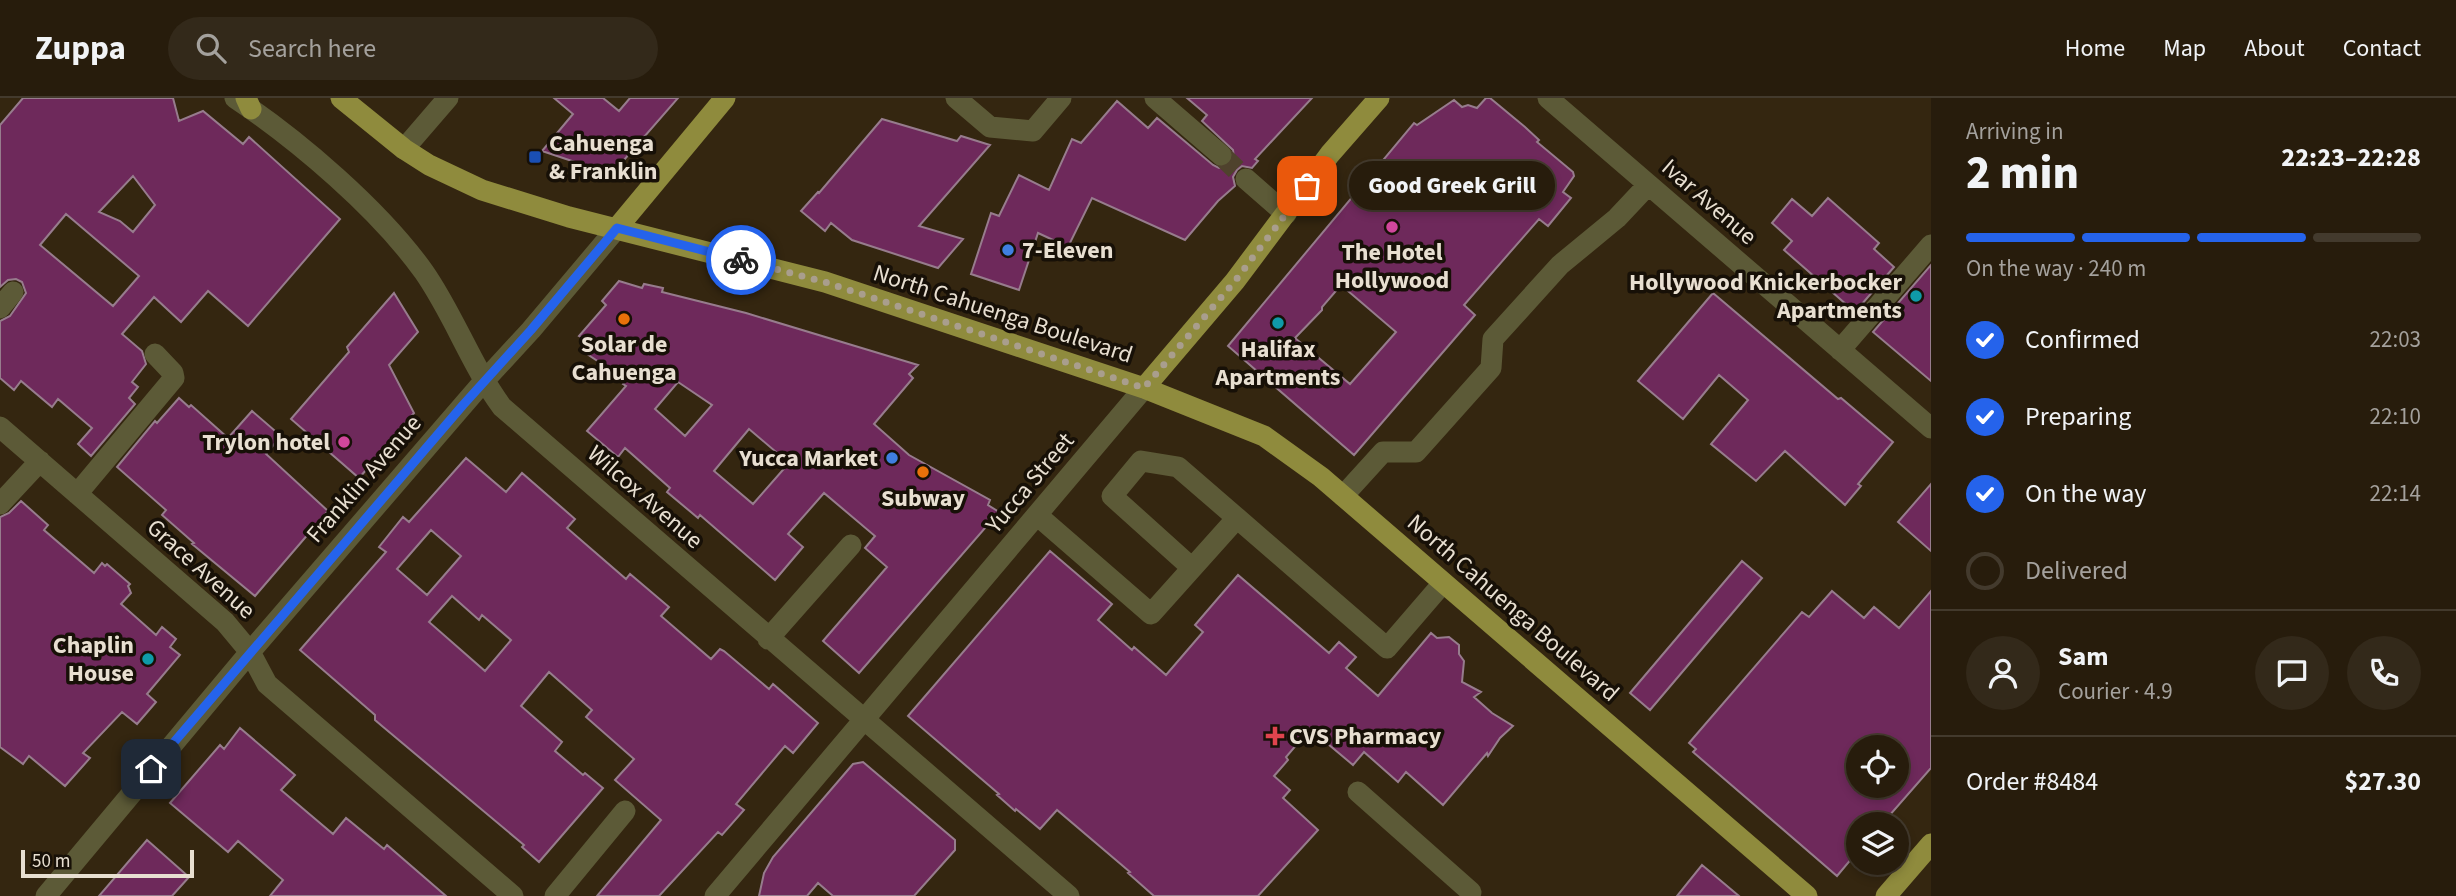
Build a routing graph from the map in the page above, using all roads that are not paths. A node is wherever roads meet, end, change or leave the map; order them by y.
1 (448, 98) edge
2 (725, 98) edge
3 (956, 98) edge
4 (1061, 98) edge
5 (1155, 98) edge
6 (1379, 98) edge
7 (1548, 98) edge
8 (347, 100) edge
9 (244, 102) edge
10 (404, 149) junction
11 (1221, 155) tunnel mouth
12 (1246, 179) tunnel mouth
13 (1648, 185) junction
14 (1286, 214) junction
15 (617, 228) junction
16 (1931, 245) edge
17 (1840, 350) junction
18 (155, 354) dead end
19 (484, 381) junction
20 (1144, 388) junction
21 (0, 427) edge
22 (1931, 428) edge
23 (40, 461) junction
24 (77, 494) junction
25 (1343, 496) junction
26 (0, 504) edge
27 (1037, 514) junction
28 (1237, 518) junction
29 (852, 545) dead end
30 (1192, 569) junction
31 (1443, 583) junction
32 (768, 639) junction
33 (250, 652) junction
34 (863, 721) junction
35 (1358, 792) dead end
36 (625, 811) dead end
37 (1931, 844) edge
38 (1471, 892) dead end
39 (46, 896) edge
40 (513, 896) edge
41 (555, 896) edge
42 (715, 896) edge
43 (1069, 896) edge
44 (1807, 896) edge
45 (1886, 896) edge

1 - 10 street
2 - 15 main road, Franklin Avenue
3 - 4 street
5 - 11 street
6 - 14 main road, Yucca Street
7 - 13 street, Ivar Avenue
8 - 10 main road, North Cahuenga Boulevard
9 - 19 street, Wilcox Avenue
10 - 15 main road, North Cahuenga Boulevard
12 - 14 street
13 - 17 street, Ivar Avenue
13 - 25 street
14 - 20 main road, Yucca Street
15 - 19 street, Franklin Avenue
15 - 20 main road, North Cahuenga Boulevard
16 - 17 street
17 - 22 street, Ivar Avenue
18 - 24 street
19 - 32 street, Wilcox Avenue
19 - 33 street, Franklin Avenue
20 - 25 main road, North Cahuenga Boulevard
20 - 27 street, Yucca Street
21 - 23 street, Grace Avenue
23 - 24 street, Grace Avenue
23 - 26 street
24 - 33 street, Grace Avenue
25 - 31 main road, North Cahuenga Boulevard
27 - 30 street
27 - 34 street, Yucca Street
28 - 30 street
28 - 30 street
28 - 31 street
29 - 32 street
31 - 44 main road, North Cahuenga Boulevard
32 - 34 street, Wilcox Avenue
33 - 39 street, Franklin Avenue
33 - 40 street, Grace Avenue
34 - 42 street, Yucca Street
34 - 43 street, Wilcox Avenue
35 - 38 street
36 - 41 street
37 - 45 main road

